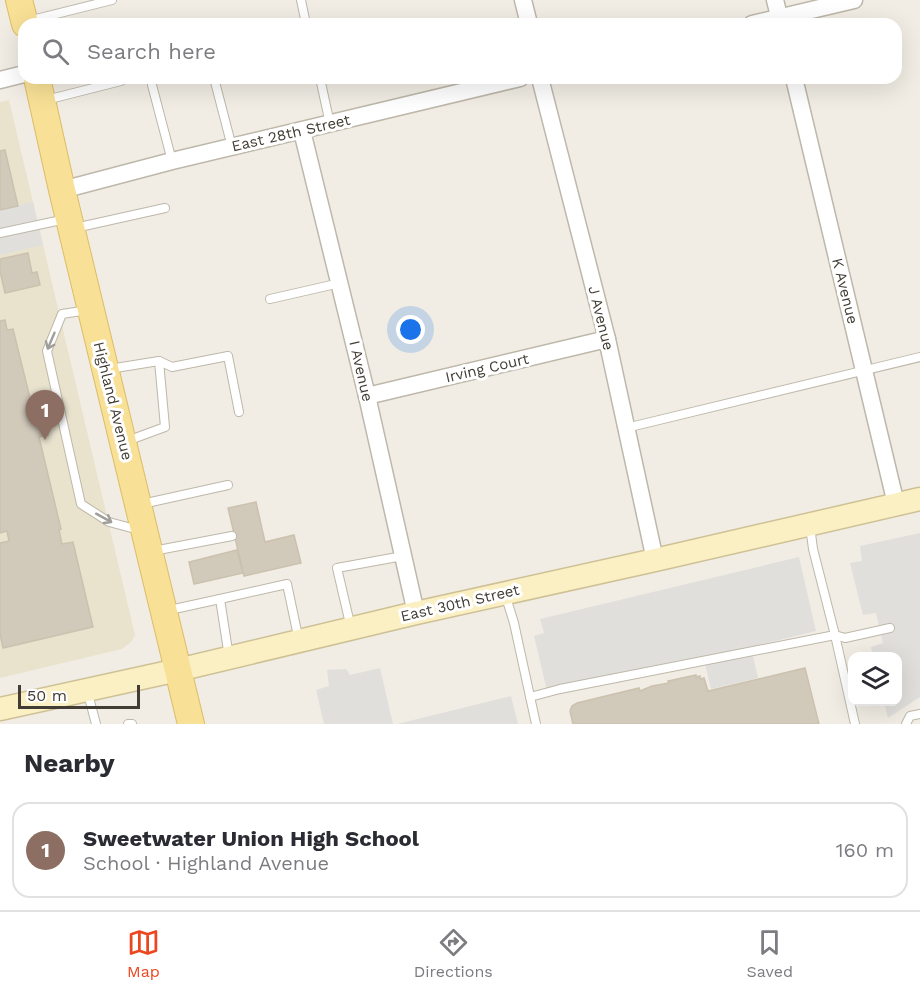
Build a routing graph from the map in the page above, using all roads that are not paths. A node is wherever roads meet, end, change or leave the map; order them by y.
1 (112, 0) edge
2 (301, 0) edge
3 (524, 0) edge
4 (775, 0) edge
5 (854, 0) edge
6 (23, 15) edge
7 (305, 18) edge
8 (528, 18) edge
9 (779, 18) edge
10 (791, 18) edge
11 (18, 76) edge
12 (0, 80) edge
13 (91, 84) edge
14 (216, 84) edge
15 (321, 84) edge
16 (495, 84) edge
17 (542, 84) edge
18 (795, 84) edge
19 (152, 85) dead end
20 (40, 89) edge
21 (330, 124) junction
22 (302, 130) junction
23 (232, 147) junction
24 (172, 160) junction
25 (62, 190) junction
26 (165, 208) dead end
27 (70, 224) junction
28 (0, 233) edge
29 (340, 283) junction
30 (270, 299) dead end
31 (91, 310) junction
32 (607, 339) junction
33 (920, 357) edge
34 (159, 361) junction
35 (106, 370) junction
36 (865, 370) junction
37 (367, 396) junction
38 (239, 412) dead end
39 (625, 428) junction
40 (123, 442) junction
41 (228, 485) dead end
42 (920, 499) edge
43 (138, 504) junction
44 (896, 504) junction
45 (810, 524) junction
46 (232, 536) dead end
47 (147, 542) junction
48 (404, 556) junction
49 (654, 560) junction
50 (505, 593) junction
51 (220, 599) junction
52 (164, 611) junction
53 (416, 613) junction
54 (890, 628) dead end
55 (351, 629) junction
56 (835, 634) junction
57 (299, 641) junction
58 (229, 657) junction
59 (178, 670) junction
60 (87, 690) junction
61 (530, 697) junction
62 (0, 709) edge
63 (920, 714) edge
64 (96, 724) edge
65 (190, 724) edge
66 (536, 724) edge
67 (855, 724) edge
68 (906, 724) edge

1 - 6 lane
2 - 7 lane
3 - 8 street
4 - 9 street
5 - 10 street
11 - 12 street
13 - 20 lane
14 - 23 lane
15 - 21 lane
16 - 21 street, East 28th Street
17 - 32 street, J Avenue
18 - 36 street, K Avenue
19 - 24 lane
20 - 25 main road, Highland Avenue
21 - 22 street, East 28th Street
22 - 23 street, East 28th Street
22 - 29 street, I Avenue
23 - 24 street, East 28th Street
24 - 25 street, East 28th Street
25 - 27 main road, Highland Avenue
26 - 27 lane
27 - 28 lane
27 - 31 main road, Highland Avenue
29 - 30 lane
29 - 37 street, I Avenue
31 - 35 main road, Highland Avenue
31 -> 47 lane
32 - 37 street, Irving Court
32 - 39 street, J Avenue
33 - 36 lane
34 - 35 lane
34 - 38 lane
34 - 40 lane
35 - 40 main road, Highland Avenue
36 - 39 lane
36 - 44 street, K Avenue
37 - 48 street, I Avenue
39 - 49 street, J Avenue
40 - 43 main road, Highland Avenue
41 - 43 lane
42 - 44 main road, East 30th Street
43 - 47 main road, Highland Avenue
44 - 45 main road, East 30th Street
45 - 49 main road, East 30th Street
45 - 56 lane
46 - 47 lane
47 - 52 main road, Highland Avenue
48 - 53 street, I Avenue
48 - 55 lane
49 - 50 main road, East 30th Street
50 - 53 main road, East 30th Street
50 - 61 lane
51 - 52 lane
51 - 57 lane
51 - 58 lane
52 - 59 main road, Highland Avenue
53 - 55 main road, East 30th Street
54 - 56 lane
55 - 57 main road, East 30th Street
56 - 61 lane
56 - 67 lane
57 - 58 main road, East 30th Street
58 - 59 main road, East 30th Street
59 - 60 main road, East 30th Street
59 - 65 main road, Highland Avenue
60 - 62 main road, East 30th Street
60 - 64 lane
61 - 66 lane
63 - 68 lane

